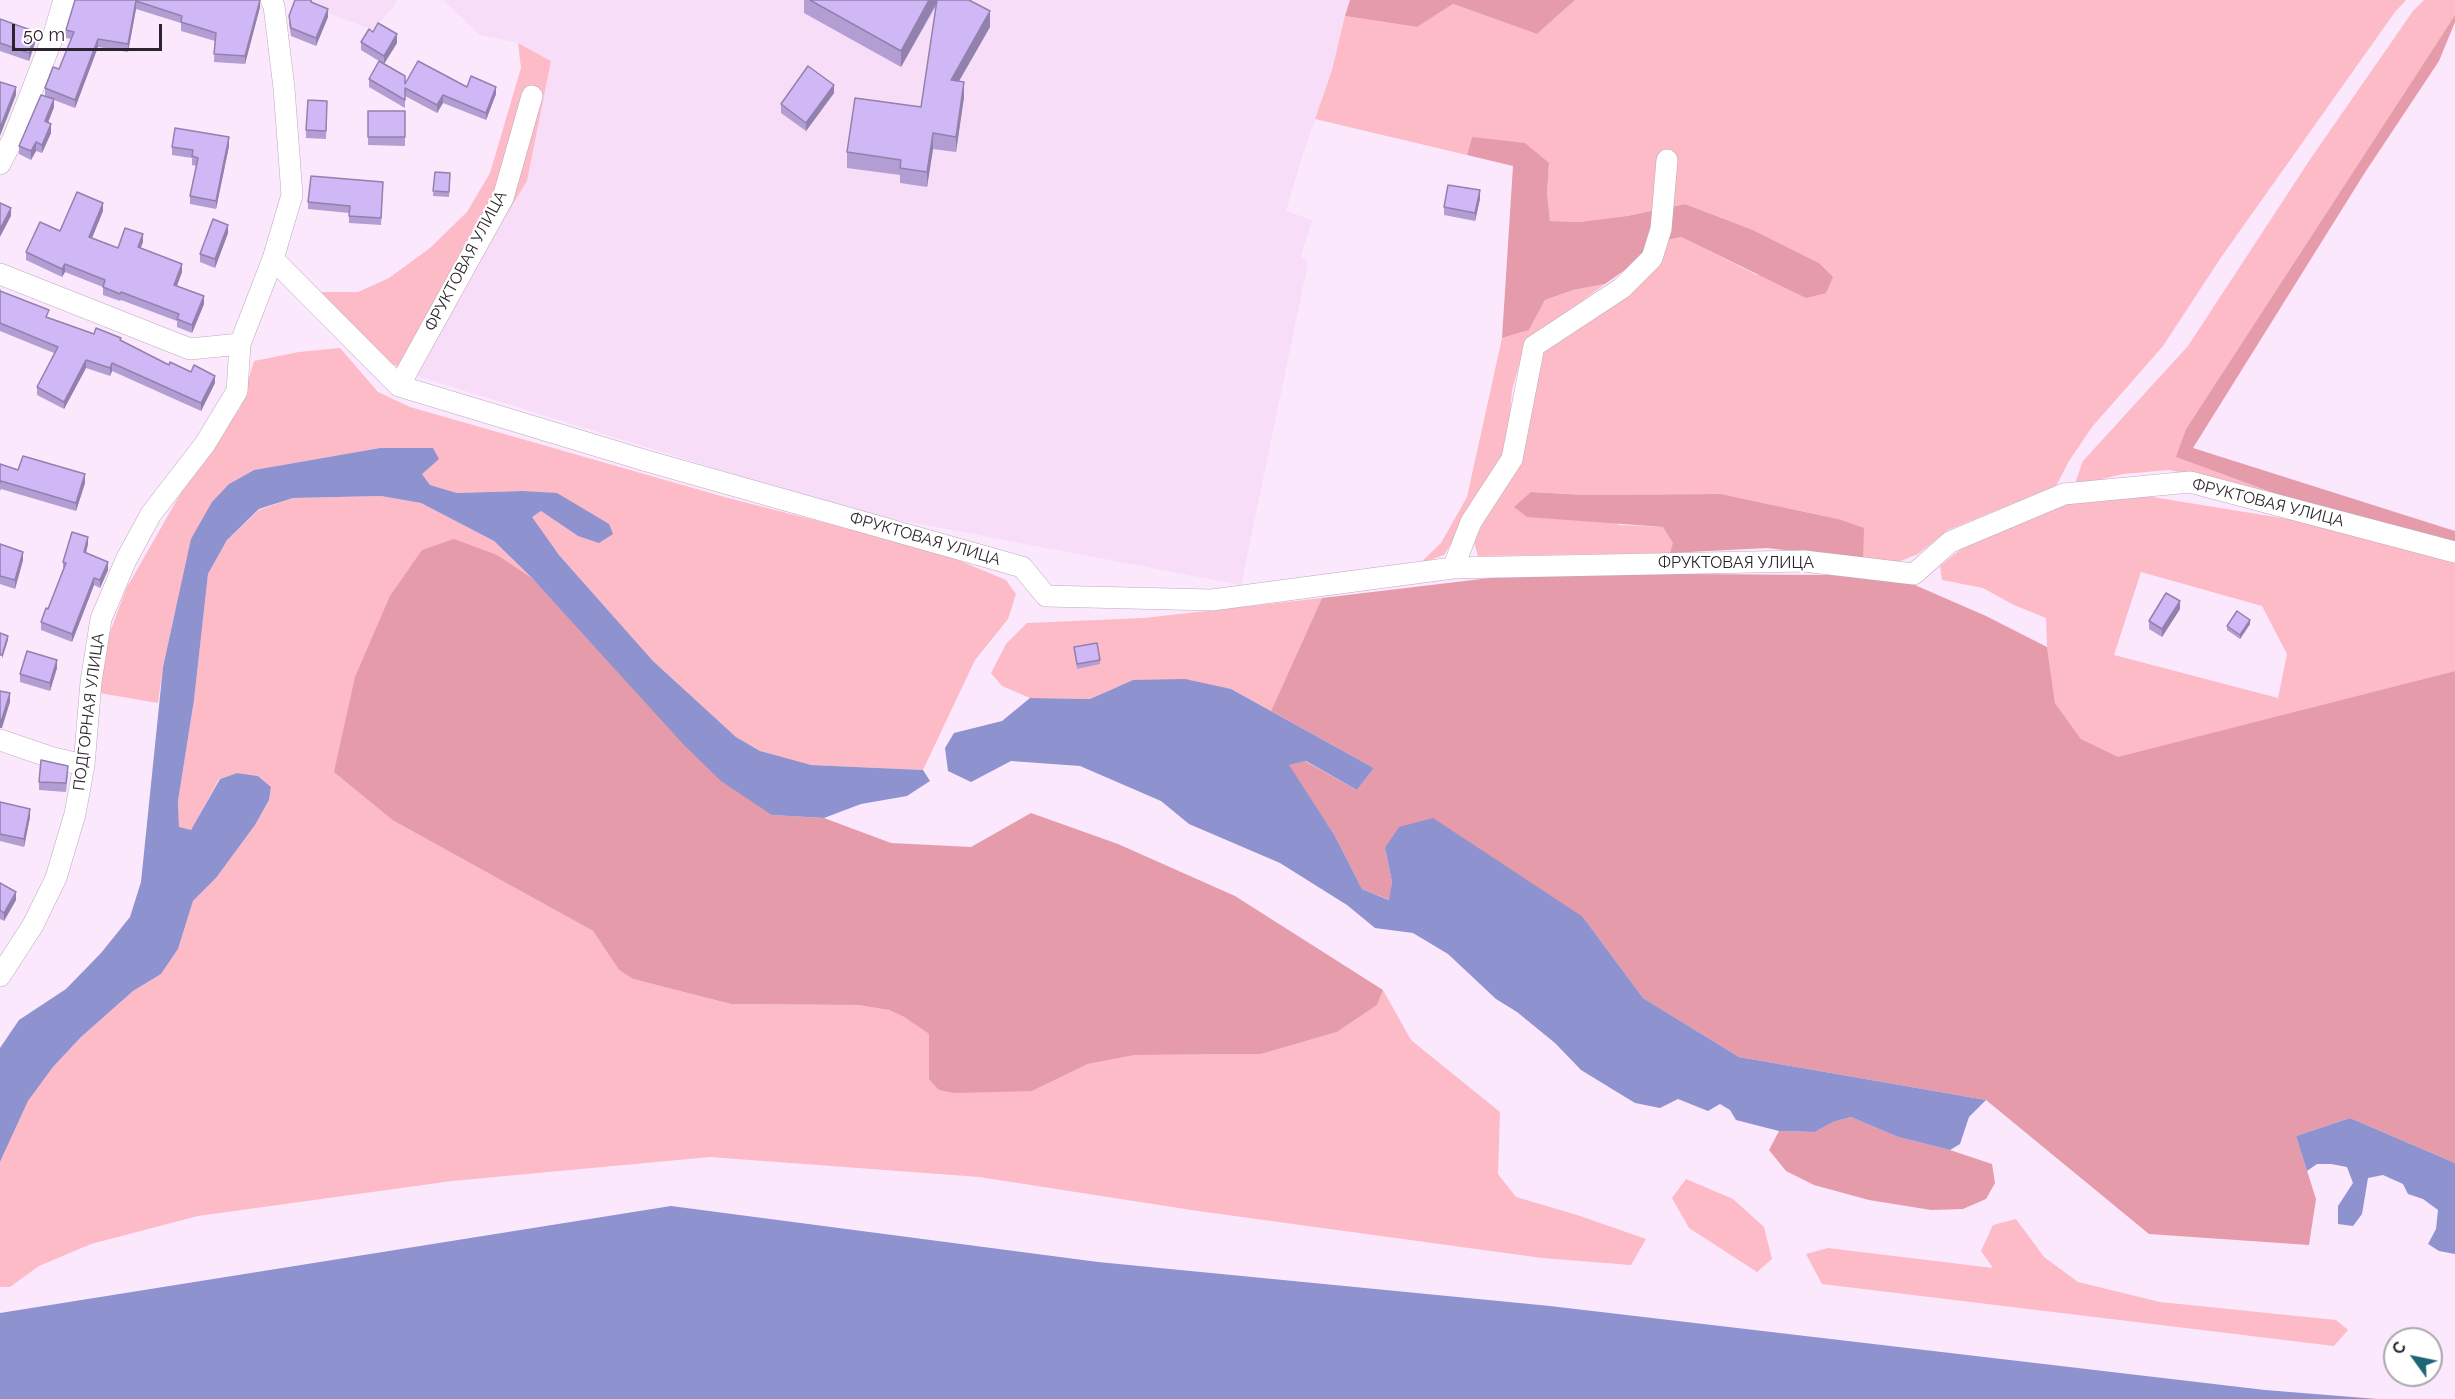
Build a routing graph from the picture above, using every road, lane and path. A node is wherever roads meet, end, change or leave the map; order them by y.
1 (64, 0) edge
2 (271, 0) edge
3 (532, 96) dead end
4 (1666, 160) dead end
5 (0, 164) edge
6 (273, 259) junction
7 (0, 274) edge
8 (240, 344) junction
9 (399, 386) junction
10 (2455, 552) edge
11 (1453, 568) junction
12 (0, 740) edge
13 (84, 765) junction
14 (0, 976) edge

1 - 5 street
2 - 6 street, ПОДГОРНАЯ УЛИЦА
3 - 9 street, ФРУКТОВАЯ УЛИЦА
4 - 11 street
6 - 8 street, ПОДГОРНАЯ УЛИЦА
6 - 9 street, ФРУКТОВАЯ УЛИЦА
7 - 8 street
8 - 13 street, ПОДГОРНАЯ УЛИЦА
9 - 11 street, ФРУКТОВАЯ УЛИЦА
10 - 11 street, ФРУКТОВАЯ УЛИЦА
12 - 13 street
13 - 14 street, ПОДГОРНАЯ УЛИЦА

